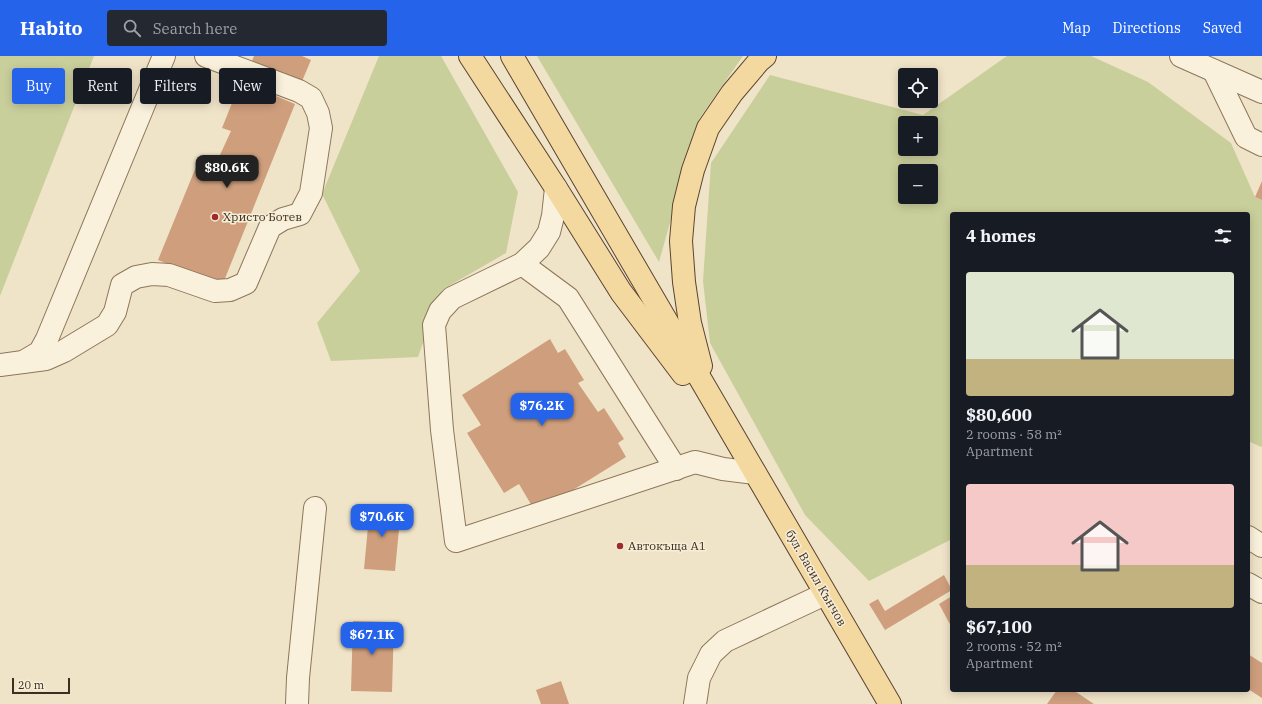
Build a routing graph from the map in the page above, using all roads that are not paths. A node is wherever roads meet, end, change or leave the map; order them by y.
1 (164, 56) edge
2 (206, 56) edge
3 (470, 56) edge
4 (512, 56) edge
5 (765, 56) edge
6 (1181, 56) edge
7 (1214, 71) junction
8 (1262, 92) edge
9 (1262, 145) edge
10 (556, 188) junction
11 (522, 264) junction
12 (23, 362) junction
13 (0, 365) edge
14 (708, 392) junction
15 (742, 451) junction
16 (676, 469) junction
17 (755, 473) junction
18 (315, 508) dead end
19 (1250, 538) edge
20 (1262, 546) edge
21 (1250, 585) edge
22 (1262, 592) edge
23 (825, 594) junction
24 (297, 704) edge
25 (695, 704) edge
26 (890, 704) edge

1 - 12 street
2 - 12 street
3 - 10 main road
4 - 14 main road
5 - 14 main road
6 - 7 street
7 - 8 street
7 - 9 street
10 - 11 street
10 - 15 main road
11 - 16 street
11 - 16 street
12 - 13 street
14 - 15 main road
15 - 17 main road, бул. Васил Кънчов
16 - 17 street
17 - 23 main road, бул. Васил Кънчов
18 - 24 street
19 - 20 street
21 - 22 street
23 - 25 street
23 - 26 main road, бул. Васил Кънчов

